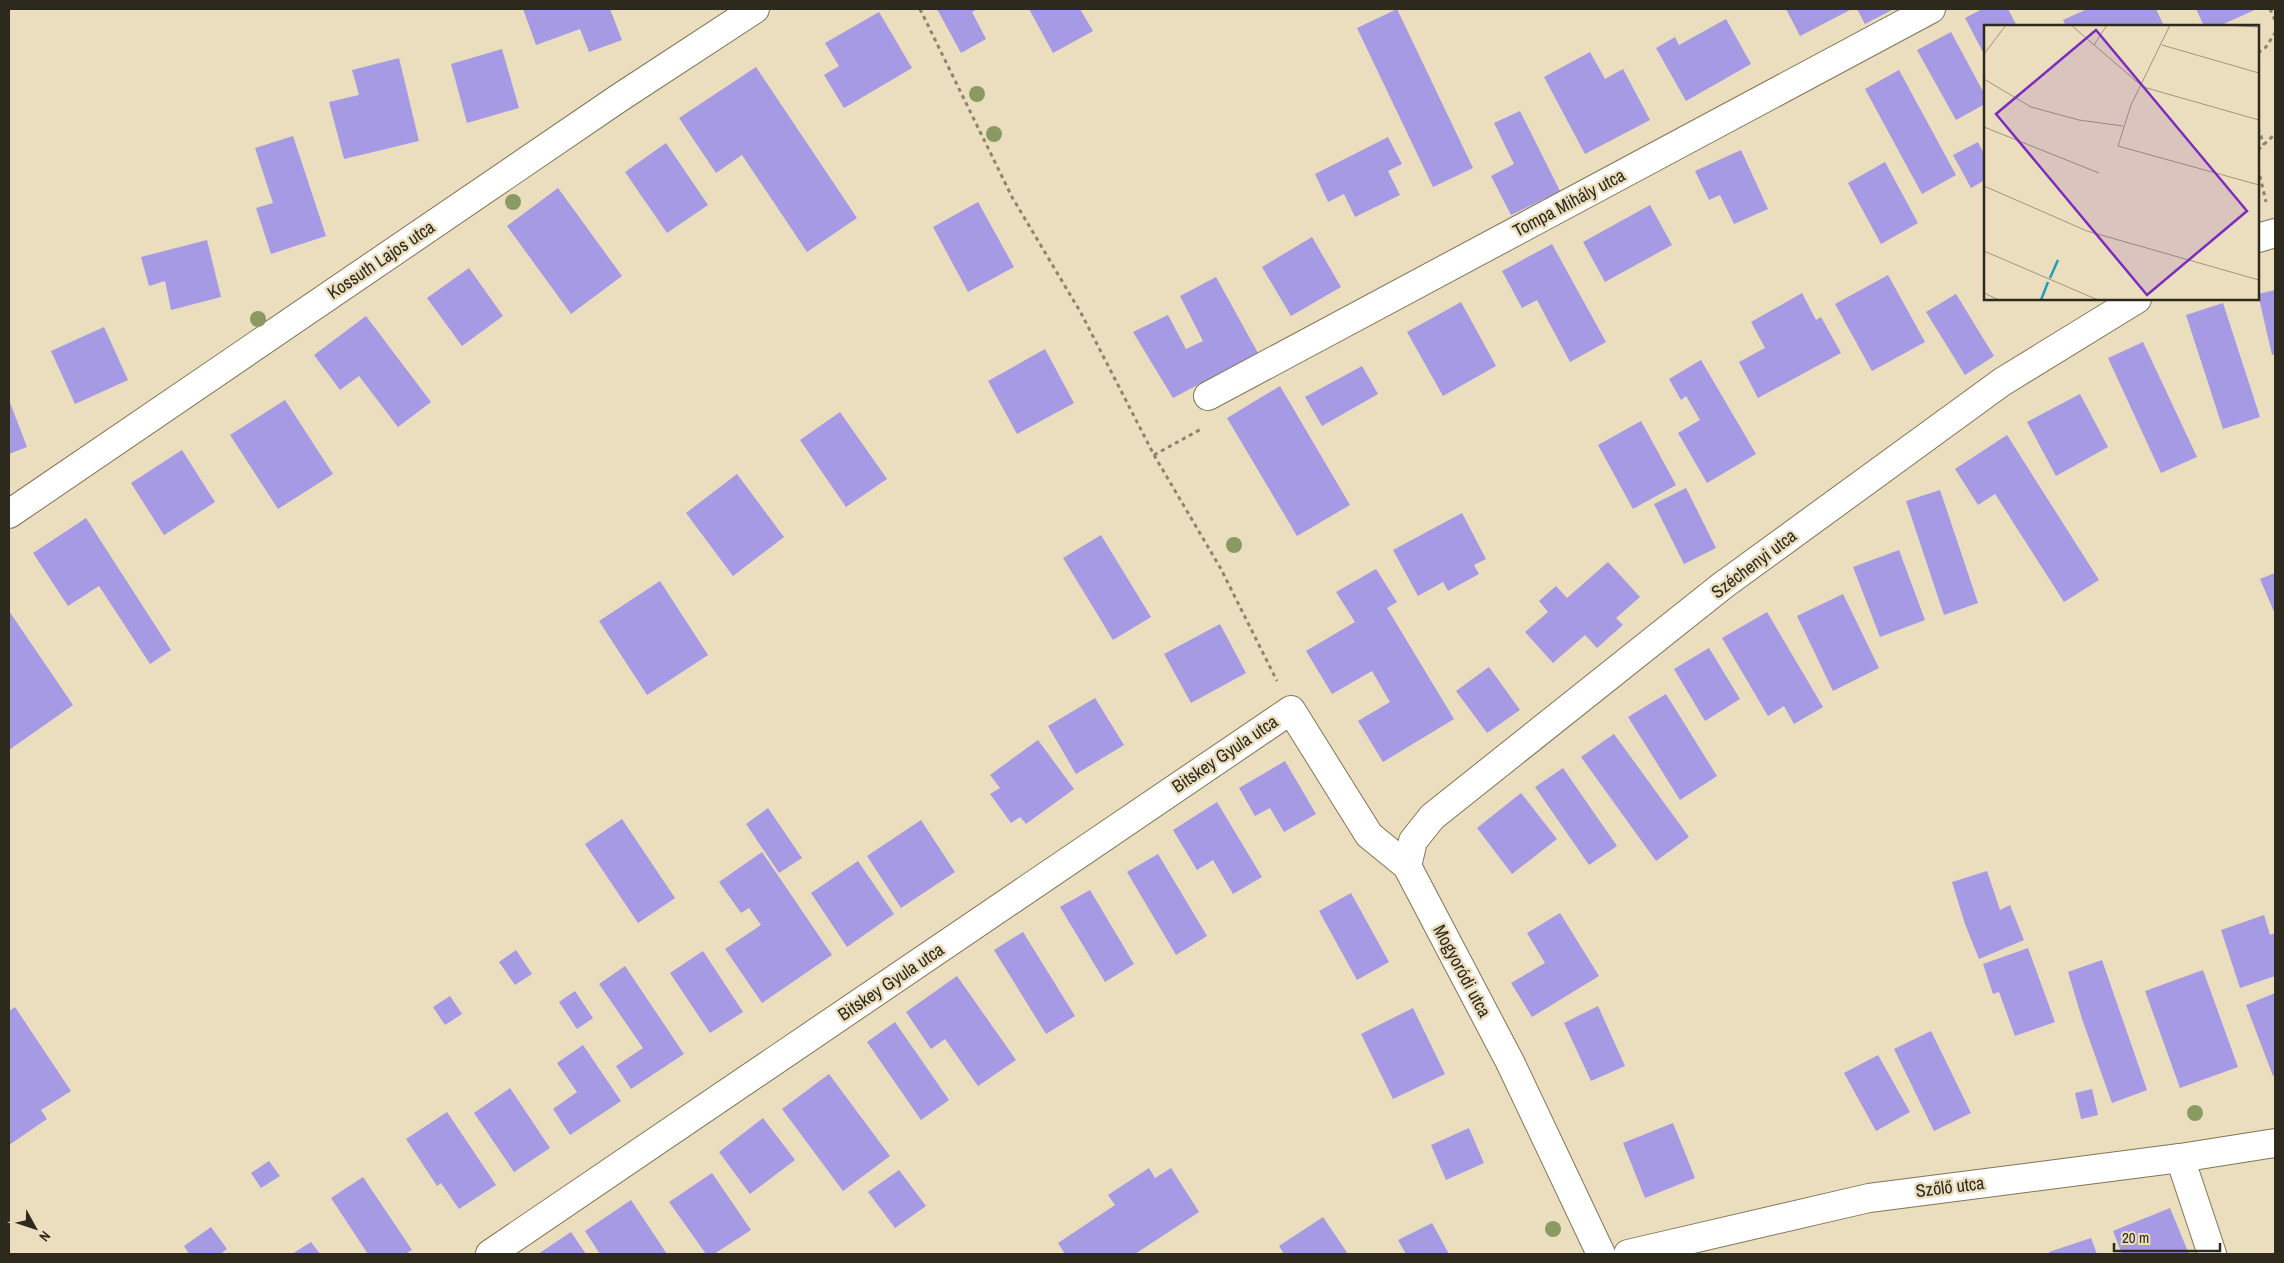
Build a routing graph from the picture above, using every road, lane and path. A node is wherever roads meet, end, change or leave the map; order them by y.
1 (755, 9) edge
2 (920, 9) edge
3 (1931, 9) edge
4 (2270, 10) edge
5 (2275, 20) edge
6 (2275, 33) edge
7 (2259, 52) edge
8 (2259, 131) edge
9 (2275, 134) edge
10 (2264, 145) junction
11 (2259, 149) edge
12 (2259, 172) edge
13 (2266, 203) dead end
14 (2275, 233) edge
15 (2259, 238) edge
16 (2135, 300) edge
17 (1208, 396) dead end
18 (1211, 423) dead end
19 (1154, 455) junction
20 (9, 514) edge
21 (1291, 710) junction
22 (1407, 866) junction
23 (2275, 1143) edge
24 (2180, 1158) junction
25 (490, 1254) edge
26 (1601, 1254) edge
27 (1628, 1254) edge
28 (2212, 1254) edge

1 - 20 street, Kossuth Lajos utca
2 - 19 path
3 - 17 street, Tompa Mihály utca
4 - 5 path
6 - 7 path
8 - 10 path
9 - 10 path
10 - 11 path
12 - 13 path
14 - 15 street
16 - 22 street, Széchenyi utca
18 - 19 path
19 - 21 path
21 - 22 street, Mogyoródi utca
21 - 25 street, Bitskey Gyula utca
22 - 26 street, Mogyoródi utca
23 - 24 street, Szőlő utca
24 - 27 street, Szőlő utca
24 - 28 street

